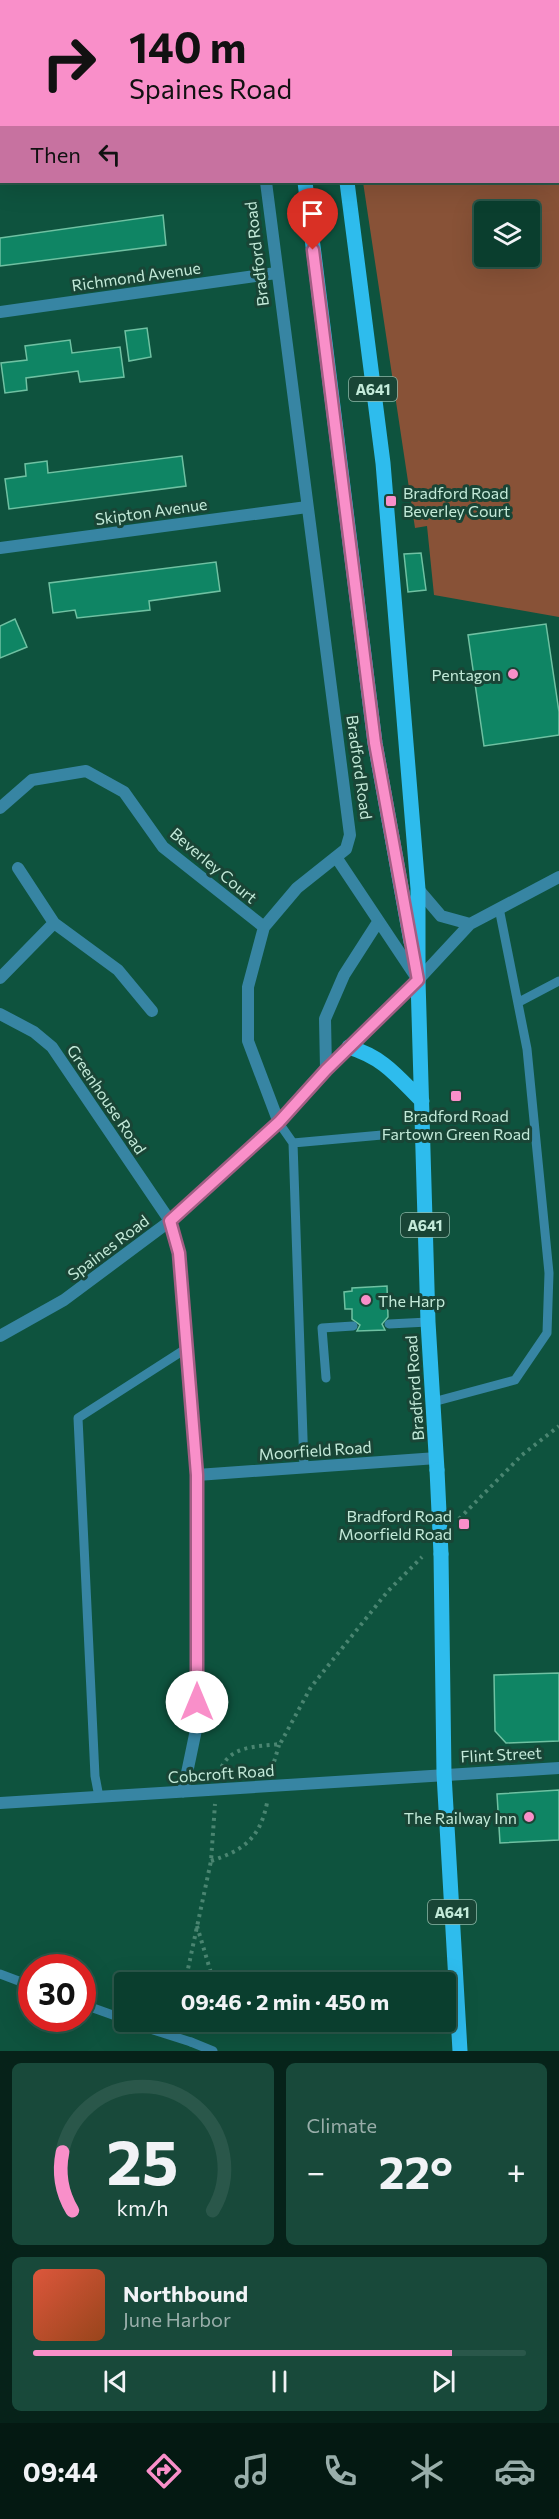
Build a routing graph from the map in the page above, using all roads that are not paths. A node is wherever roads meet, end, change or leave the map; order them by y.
1 (266, 183) edge
2 (305, 183) edge
3 (347, 183) edge
4 (276, 273) junction
5 (0, 312) edge
6 (307, 507) junction
7 (0, 548) edge
8 (0, 808) edge
9 (336, 857) junction
10 (18, 868) dead end
11 (559, 877) edge
12 (418, 889) junction
13 (499, 909) junction
14 (378, 922) junction
15 (54, 923) junction
16 (470, 924) junction
17 (264, 927) junction
18 (0, 978) edge
19 (418, 980) junction
20 (559, 981) edge
21 (519, 1002) junction
22 (152, 1011) dead end
23 (0, 1014) edge
24 (349, 1047) junction
25 (326, 1070) junction
26 (422, 1101) junction
27 (279, 1122) junction
28 (382, 1135) dead end
29 (292, 1143) junction
30 (170, 1221) junction
31 (428, 1322) junction
32 (389, 1324) dead end
33 (353, 1326) dead end
34 (0, 1336) edge
35 (187, 1348) junction
36 (326, 1378) dead end
37 (433, 1402) junction
38 (437, 1464) junction
39 (304, 1467) junction
40 (197, 1475) junction
41 (559, 1768) edge
42 (444, 1774) junction
43 (183, 1792) junction
44 (99, 1797) junction
45 (0, 1803) edge
46 (0, 1974) edge
47 (18, 1981) edge
48 (96, 2009) edge
49 (114, 2015) edge
50 (158, 2032) edge
51 (196, 2046) edge
52 (213, 2051) edge
53 (460, 2051) edge

1 - 4 street, Bradford Road
2 - 19 main road, A641
3 - 12 main road, A641
4 - 5 street, Richmond Avenue
4 - 6 street, Bradford Road
6 - 7 street, Skipton Avenue
6 - 9 street, Bradford Road
8 - 17 street, Beverley Court
9 - 14 street
9 - 17 street
10 - 15 street
11 - 13 street, Spaines Road
12 - 16 street
12 - 19 main road, A641
13 - 16 street, Spaines Road
13 - 21 lane
14 - 19 street
14 - 25 street
15 - 18 street
15 - 22 street
16 - 19 street, Spaines Road
17 - 27 street
19 - 24 street, Spaines Road
19 - 26 main road, Bradford Road / A641
20 - 21 lane
21 - 37 lane
23 - 30 street, Greenhouse Road
24 - 25 street, Spaines Road
24 - 26 main road
25 - 27 street, Spaines Road
26 - 31 main road, Bradford Road / A641
27 - 29 lane
27 - 30 street, Spaines Road
28 - 29 lane
29 - 39 lane
30 - 34 street, Spaines Road
30 - 35 street, Greenhouse Road
31 - 32 lane
31 - 37 main road, Bradford Road / A641
33 - 36 lane
35 - 40 street, Greenhouse Road
35 - 44 lane
37 - 38 main road, Bradford Road / A641
38 - 39 street, Moorfield Road
38 - 42 main road, Bradford Road / A641, bridge
39 - 40 street, Moorfield Road
40 - 43 street, Greenhouse Road
41 - 42 street, Flint Street
42 - 43 street, Cobcroft Road
42 - 53 main road, Bradford Road / A641
43 - 44 street, Cobcroft Road
44 - 45 street, Cobcroft Road
46 - 47 lane
48 - 49 lane
50 - 51 lane, bridge
51 - 52 lane

